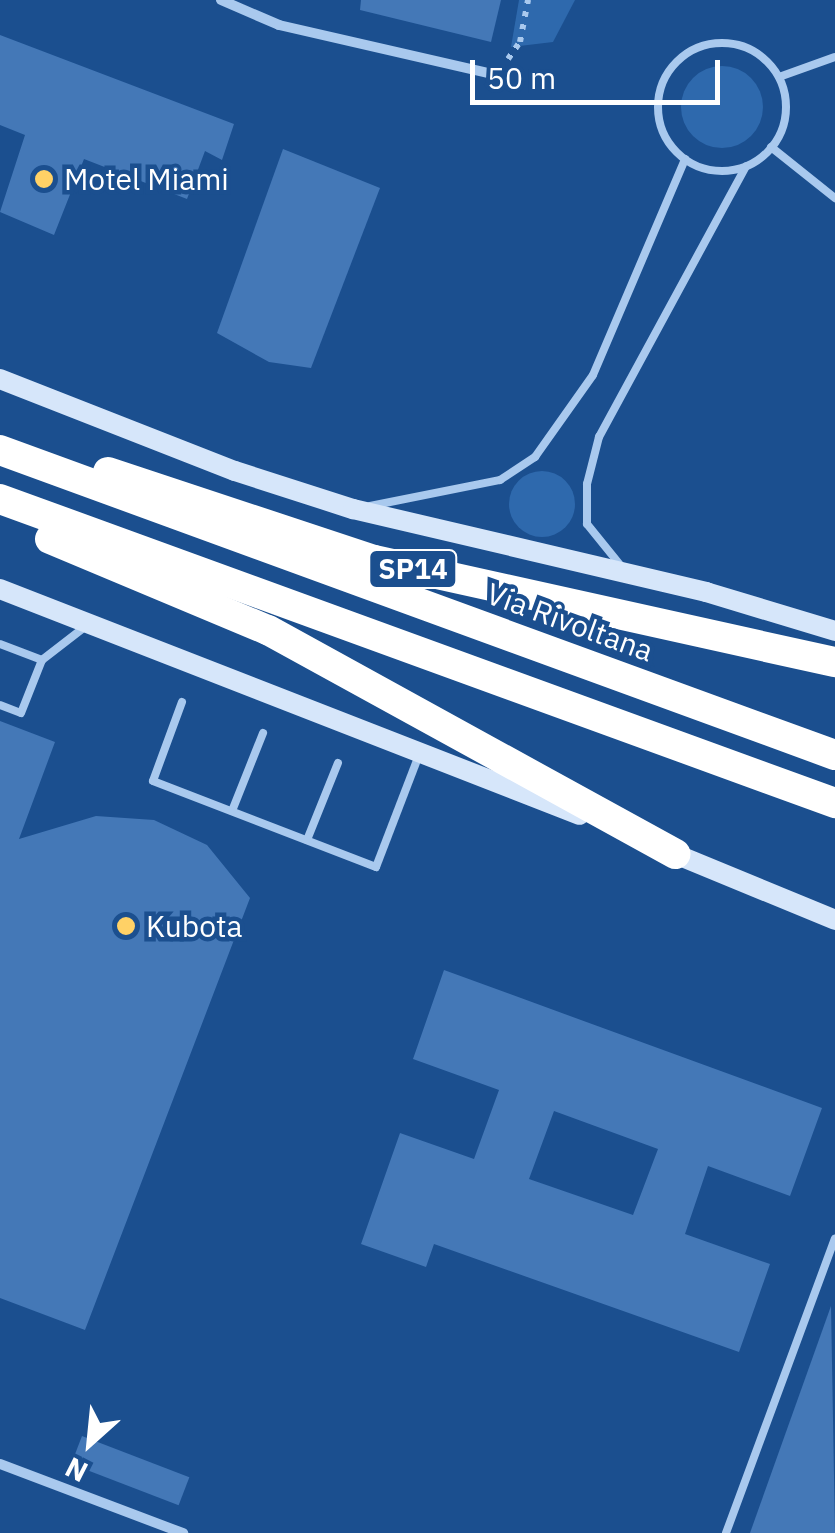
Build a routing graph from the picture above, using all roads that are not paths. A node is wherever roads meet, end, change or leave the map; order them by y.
1 (221, 0) edge
2 (835, 57) edge
3 (497, 75) road end
4 (779, 77) junction
5 (771, 148) junction
6 (686, 159) junction
7 (746, 166) junction
8 (835, 198) edge
9 (0, 379) edge
10 (0, 448) edge
11 (0, 498) edge
12 (353, 509) junction
13 (0, 520) edge
14 (637, 577) junction
15 (0, 589) edge
16 (87, 622) junction
17 (835, 631) edge
18 (0, 644) edge
19 (42, 660) junction
20 (835, 662) edge
21 (182, 702) dead end
22 (0, 705) edge
23 (263, 733) dead end
24 (421, 750) junction
25 (835, 755) edge
26 (338, 764) dead end
27 (835, 804) edge
28 (232, 811) junction
29 (307, 840) junction
30 (676, 854) junction
31 (835, 920) edge
32 (835, 1238) edge
33 (0, 1464) edge
34 (183, 1533) edge
35 (726, 1533) edge

1 - 3 street
2 - 4 lane
4 - 5 lane
4 - 6 lane
5 - 7 lane
5 - 8 lane
6 - 7 lane
6 - 12 lane
7 - 14 lane
9 - 12 street
10 - 20 highway, SP14
10 - 25 highway, Via Rivoltana / SP14
11 - 27 highway, SP14
12 - 14 street
13 - 30 highway
14 - 17 street
15 - 16 street
16 - 19 lane
16 - 24 street
18 - 19 lane
19 - 22 lane
21 - 28 lane
23 - 28 lane
24 - 29 lane
24 - 30 street
26 - 29 lane
28 - 29 lane
30 - 31 street
32 - 35 lane
33 - 34 street

